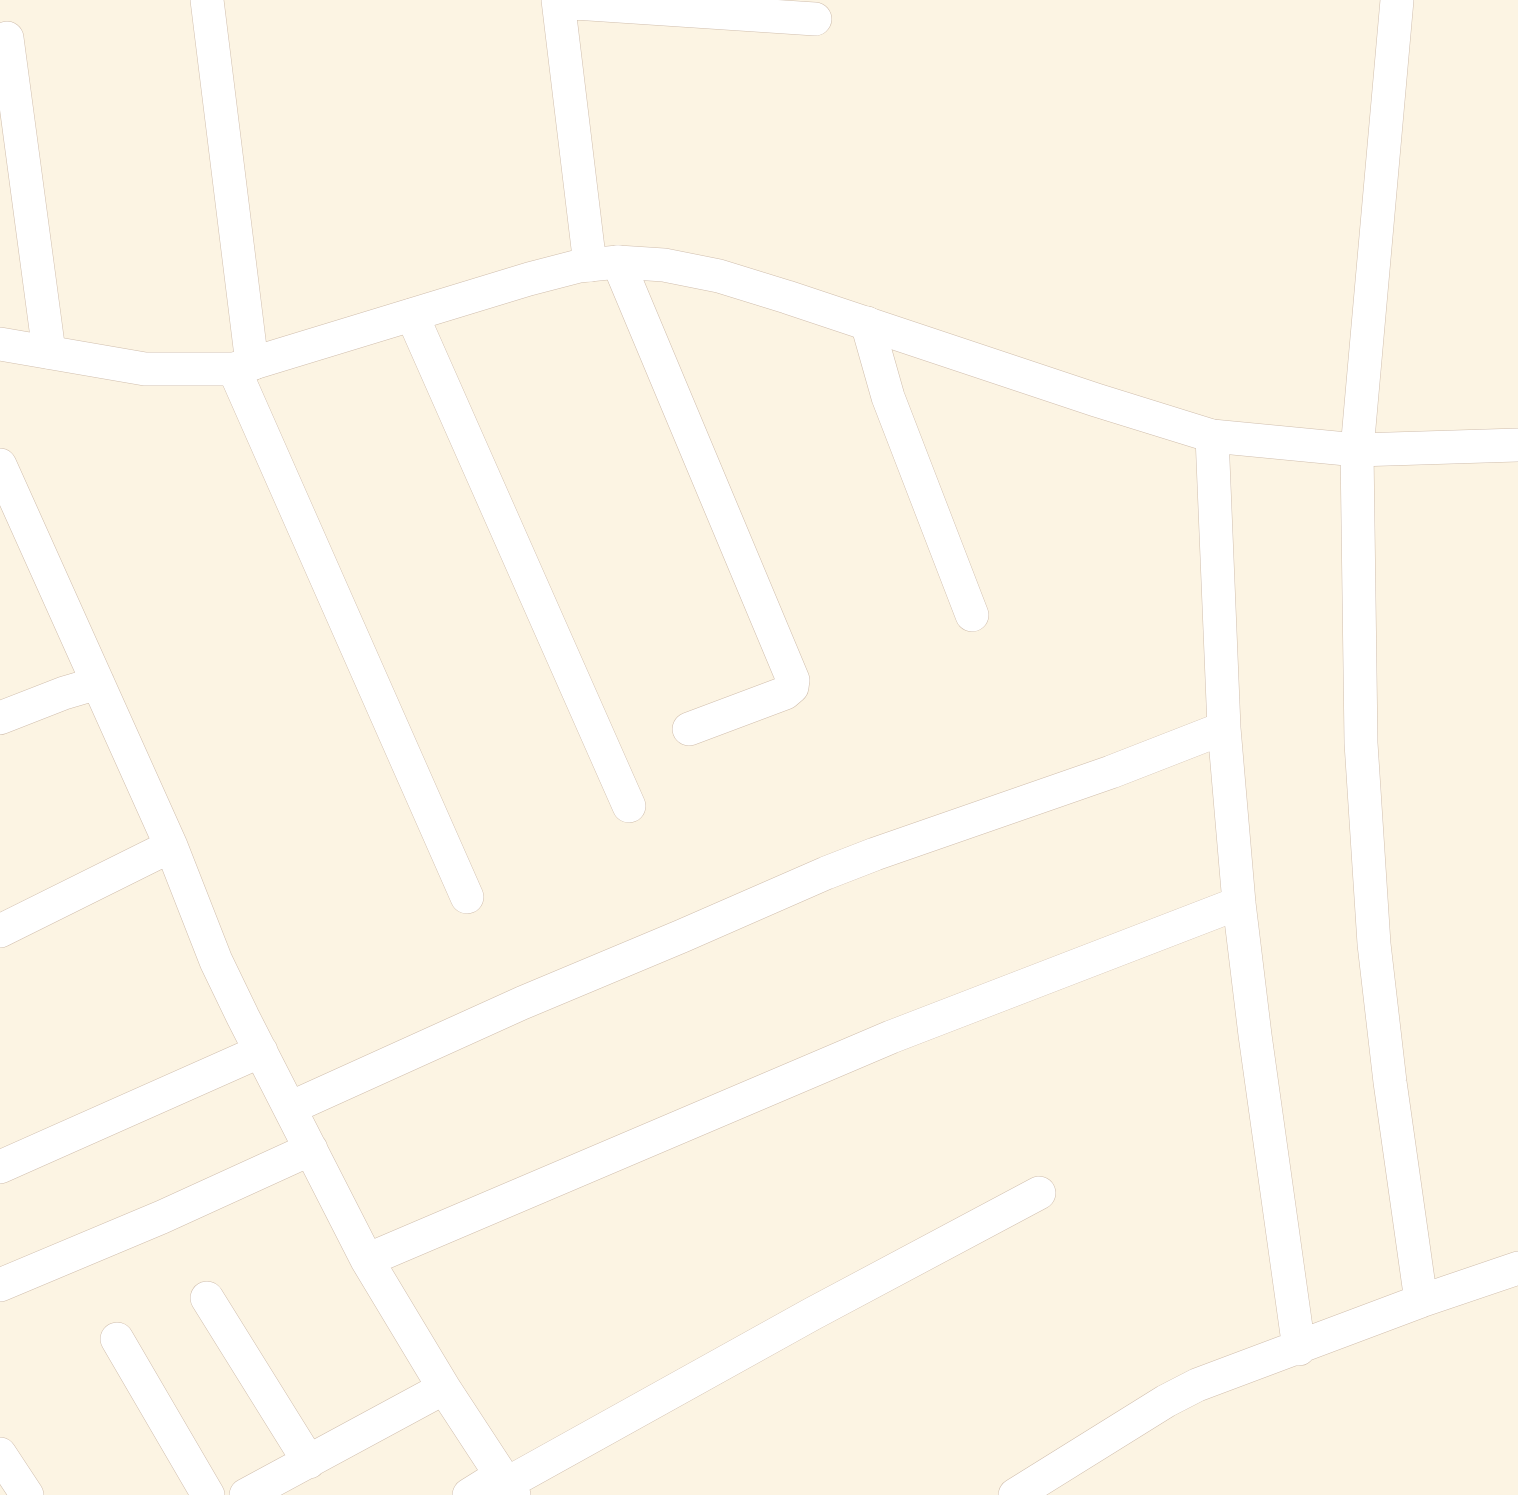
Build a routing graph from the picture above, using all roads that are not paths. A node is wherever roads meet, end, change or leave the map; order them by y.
1 (207, 0) edge
2 (1397, 0) edge
3 (559, 1) edge
4 (815, 19) dead end
5 (7, 38) dead end
6 (604, 264) junction
7 (412, 315) junction
8 (867, 323) junction
9 (0, 344) edge
10 (49, 352) junction
11 (243, 367) junction
12 (1212, 436) junction
13 (1518, 445) edge
14 (1357, 450) junction
15 (0, 465) edge
16 (972, 615) dead end
17 (98, 683) junction
18 (0, 718) edge
19 (1224, 728) junction
20 (689, 729) dead end
21 (629, 806) dead end
22 (171, 846) junction
23 (467, 897) dead end
24 (1239, 903) junction
25 (0, 931) edge
26 (261, 1052) junction
27 (290, 1108) junction
28 (311, 1149) junction
29 (0, 1167) edge
30 (1039, 1193) dead end
31 (367, 1260) junction
32 (1518, 1268) edge
33 (0, 1285) edge
34 (207, 1298) dead end
35 (1421, 1301) junction
36 (117, 1339) dead end
37 (1299, 1348) junction
38 (444, 1388) junction
39 (0, 1454) edge
40 (309, 1462) junction
41 (507, 1485) edge
42 (27, 1495) edge
43 (208, 1495) edge
44 (246, 1495) edge
45 (469, 1495) edge
46 (1015, 1495) edge

1 - 11 street
2 - 14 street
3 - 4 street
3 - 6 street
5 - 10 street
6 - 7 street
6 - 8 street
6 - 20 street
7 - 11 street
7 - 21 street
8 - 12 street
8 - 16 street
9 - 10 street
10 - 11 street
11 - 23 street
12 - 14 street
12 - 19 street
13 - 14 street
14 - 35 street
15 - 17 street
17 - 18 street
17 - 22 street
19 - 24 street
19 - 27 street
22 - 25 street
22 - 26 street
24 - 31 street
24 - 37 street
26 - 27 street
26 - 29 street
27 - 28 street
28 - 31 street
28 - 33 street
30 - 41 street
31 - 38 street
32 - 35 street
34 - 40 street
35 - 37 street
36 - 43 street
37 - 46 street
38 - 40 street
38 - 41 street
39 - 42 street
40 - 44 street
41 - 45 street

